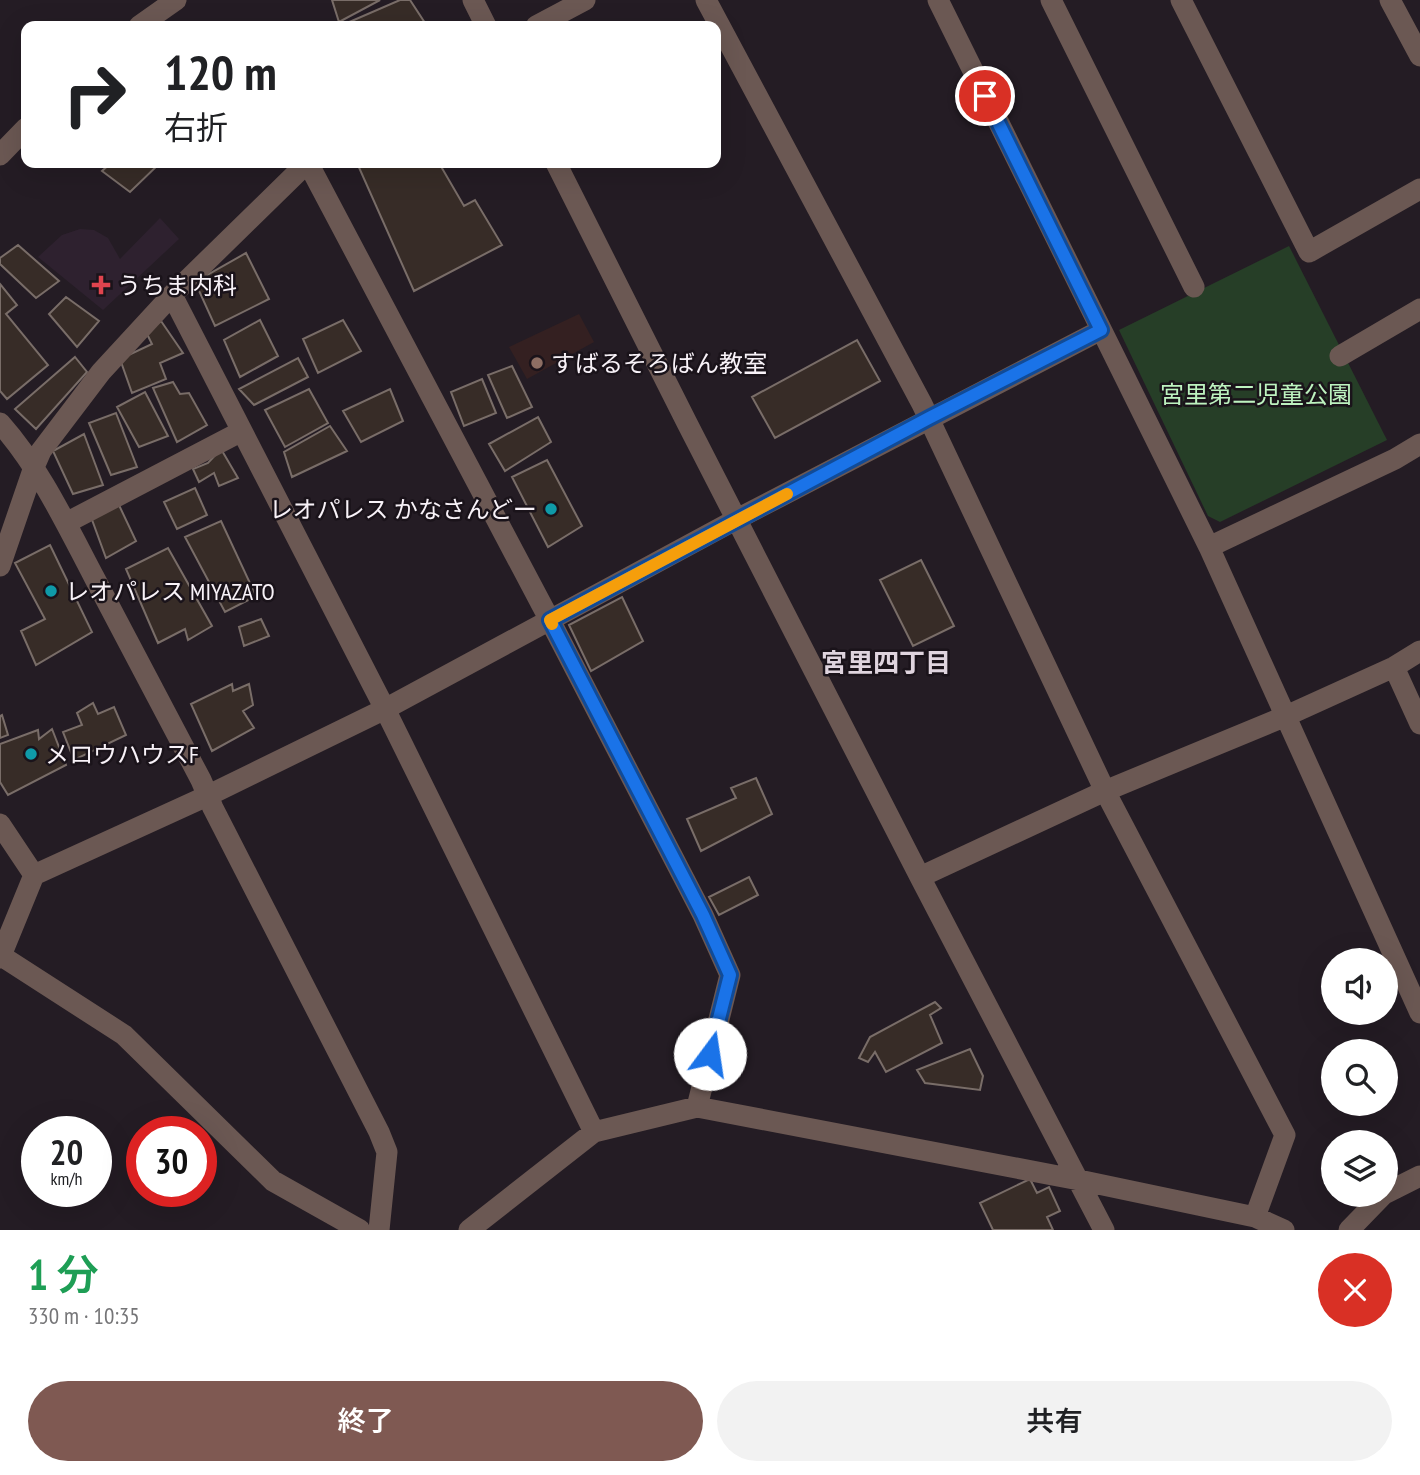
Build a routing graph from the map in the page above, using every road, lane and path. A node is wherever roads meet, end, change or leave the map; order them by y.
1 (176, 0) edge
2 (473, 0) edge
3 (585, 0) edge
4 (706, 0) edge
5 (938, 0) edge
6 (1051, 0) edge
7 (1181, 0) edge
8 (1390, 0) edge
9 (146, 21) edge
10 (484, 21) edge
11 (545, 21) edge
12 (717, 21) edge
13 (721, 28) edge
14 (1420, 56) edge
15 (21, 133) edge
16 (0, 155) edge
17 (303, 168) edge
18 (311, 168) edge
19 (559, 168) edge
20 (1420, 189) edge
21 (1194, 287) dead end
22 (172, 295) junction
23 (1420, 309) edge
24 (1101, 330) junction
25 (1340, 356) dead end
26 (929, 418) junction
27 (0, 423) edge
28 (242, 431) junction
29 (1420, 444) edge
30 (34, 467) junction
31 (737, 519) junction
32 (66, 523) junction
33 (1209, 547) junction
34 (0, 566) edge
35 (550, 620) junction
36 (1420, 651) edge
37 (1394, 667) junction
38 (385, 709) junction
39 (1286, 716) junction
40 (1420, 724) edge
41 (1105, 791) junction
42 (207, 796) junction
43 (0, 824) edge
44 (34, 875) junction
45 (920, 877) junction
46 (1, 956) edge
47 (1420, 1013) edge
48 (697, 1107) junction
49 (594, 1132) junction
50 (1420, 1175) edge
51 (1079, 1180) junction
52 (1398, 1187) edge
53 (1371, 1207) edge
54 (1255, 1217) junction
55 (360, 1230) edge
56 (379, 1230) edge
57 (469, 1230) edge
58 (1104, 1230) edge
59 (1284, 1230) edge
60 (1349, 1230) edge

1 - 9 street
2 - 10 street
3 - 11 street
4 - 12 street
5 - 24 street
6 - 21 street
7 - 20 street
8 - 14 street
13 - 26 street
15 - 16 street
17 - 22 street
18 - 35 street
19 - 31 street
22 - 28 street
22 - 30 street
23 - 25 street
24 - 26 street
24 - 33 street
26 - 31 street
26 - 41 street
27 - 30 street
28 - 32 street
28 - 38 street
29 - 33 street
30 - 32 street
30 - 34 street
31 - 35 street
31 - 45 street
32 - 42 street
33 - 39 street
35 - 38 street
35 - 48 street
36 - 37 street
37 - 39 street
37 - 40 street
38 - 42 street
38 - 49 street
39 - 41 street
39 - 47 street
41 - 45 street
41 - 54 street
42 - 44 street
42 - 56 street
43 - 44 street
44 - 46 street
45 - 51 street
46 - 55 street
48 - 49 street
48 - 51 street
49 - 57 street
50 - 52 street
51 - 54 street
51 - 58 street
53 - 60 street
54 - 59 street

